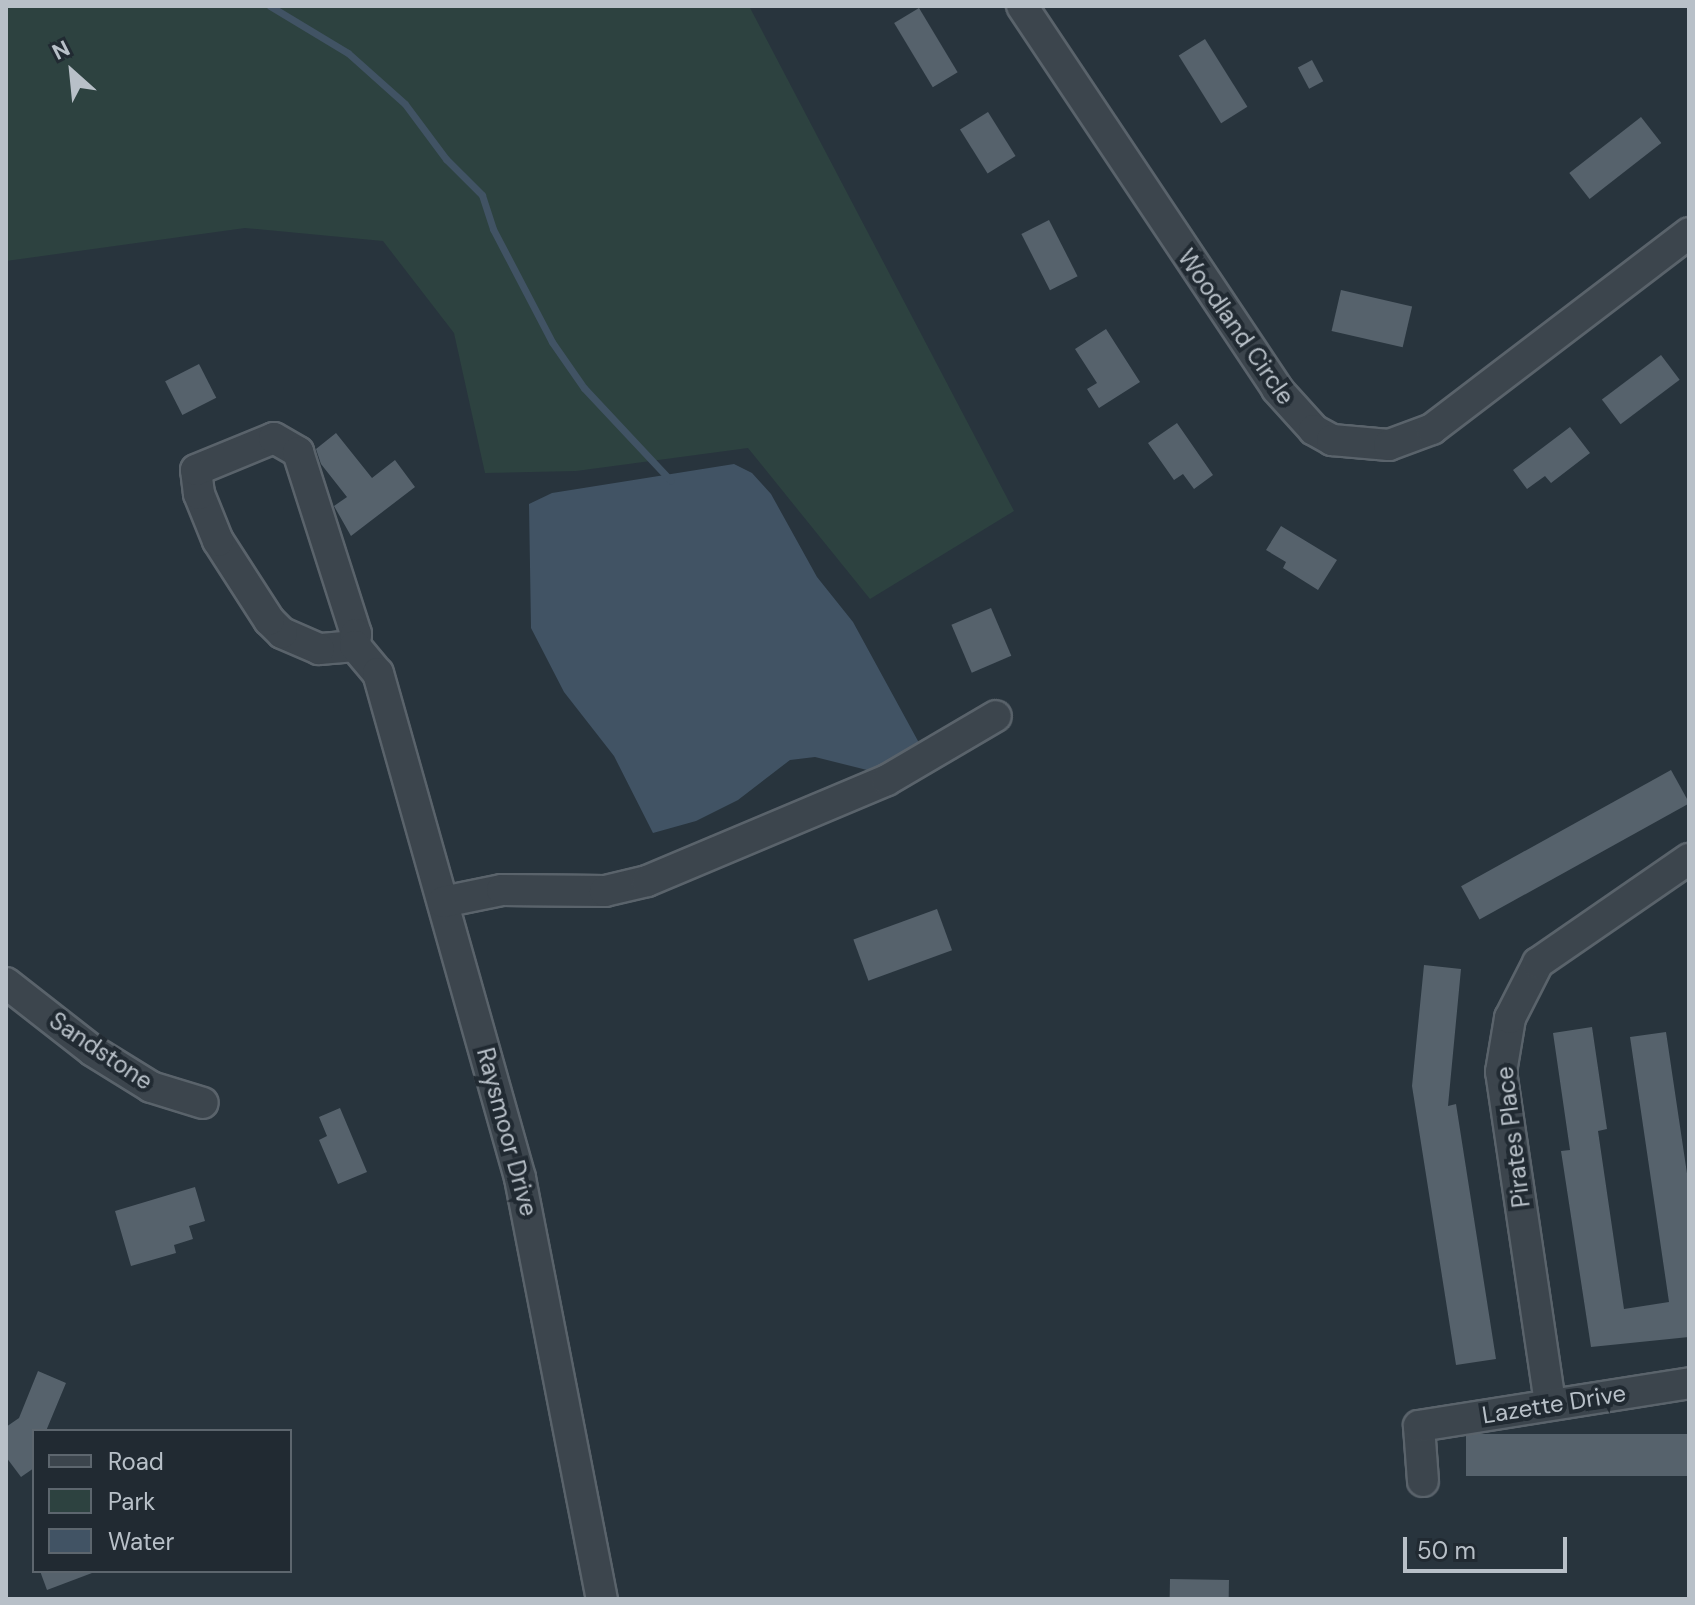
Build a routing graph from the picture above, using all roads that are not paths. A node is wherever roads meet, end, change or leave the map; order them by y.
1 (1022, 6) edge
2 (1689, 233) edge
3 (355, 646) junction
4 (996, 716) dead end
5 (1687, 865) edge
6 (443, 902) junction
7 (6, 983) edge
8 (203, 1103) dead end
9 (1689, 1383) edge
10 (1550, 1403) junction
11 (1423, 1481) dead end
12 (602, 1599) edge

1 - 2 street, Woodland Circle
3 - 3 street
3 - 6 street, Raysmoor Drive
4 - 6 street
5 - 10 street, Pirates Place
6 - 12 street, Raysmoor Drive
7 - 8 street, Sandstone
9 - 10 street, Lazette Drive
10 - 11 street, Lazette Drive

